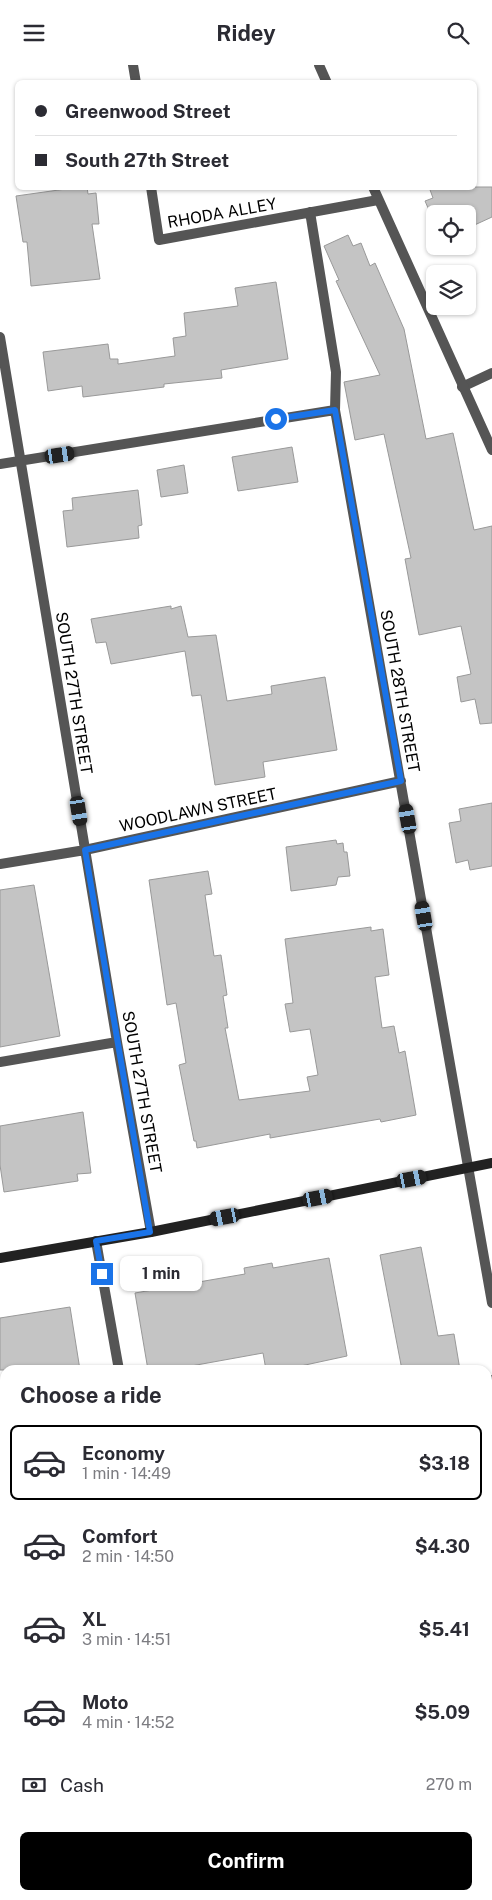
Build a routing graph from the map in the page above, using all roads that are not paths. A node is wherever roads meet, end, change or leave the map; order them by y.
1 (133, 65) edge
2 (319, 65) edge
3 (136, 80) edge
4 (326, 80) edge
5 (151, 190) edge
6 (374, 190) edge
7 (378, 200) junction
8 (310, 212) junction
9 (0, 337) edge
10 (492, 373) edge
11 (462, 387) junction
12 (335, 410) junction
13 (492, 451) edge
14 (21, 461) junction
15 (0, 464) edge
16 (401, 781) junction
17 (85, 850) junction
18 (0, 864) edge
19 (117, 1042) junction
20 (0, 1062) edge
21 (492, 1163) edge
22 (468, 1168) junction
23 (150, 1232) junction
24 (96, 1241) junction
25 (0, 1258) edge
26 (492, 1303) edge
27 (118, 1365) edge

1 - 3 street
2 - 4 street
5 - 8 street, RHODA ALLEY
6 - 7 street
7 - 8 street, RHODA ALLEY
7 - 11 street
8 - 12 street, SOUTH 28TH STREET
9 - 14 street, SOUTH 27TH STREET
10 - 11 street
11 - 13 street
12 - 14 street
12 - 16 street, SOUTH 28TH STREET
14 - 15 street
14 - 17 street, SOUTH 27TH STREET
16 - 17 street, WOODLAWN STREET
16 - 22 street, SOUTH 28TH STREET
17 - 18 street, WOODLAWN STREET
17 - 19 street, SOUTH 27TH STREET
19 - 20 street
19 - 23 street, SOUTH 27TH STREET
21 - 22 main road
22 - 23 main road
22 - 26 street, SOUTH 28TH STREET
23 - 24 main road
24 - 25 main road
24 - 27 street

